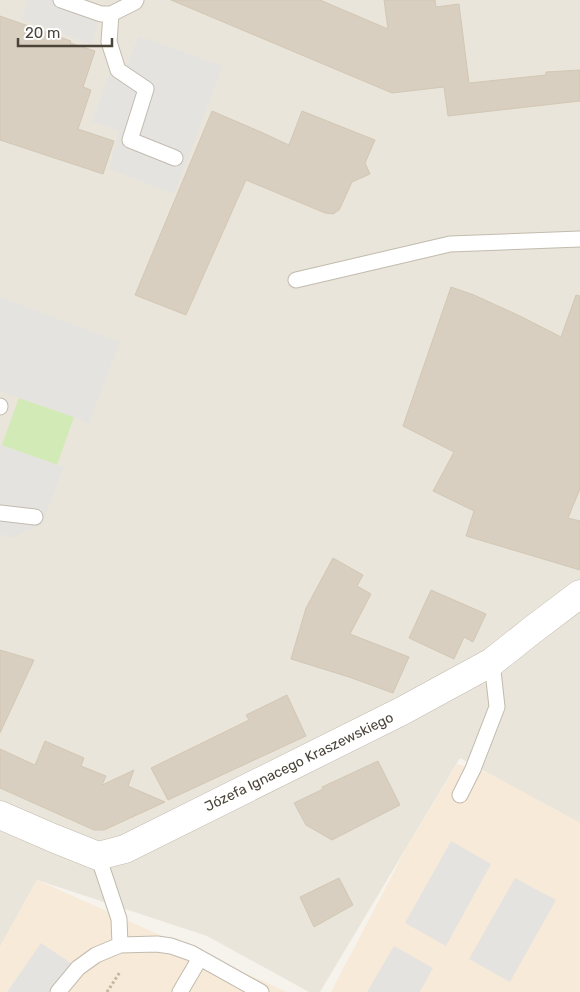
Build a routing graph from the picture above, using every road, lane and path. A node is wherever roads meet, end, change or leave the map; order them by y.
1 (61, 0) edge
2 (136, 0) edge
3 (111, 14) junction
4 (175, 158) dead end
5 (580, 239) edge
6 (296, 280) dead end
7 (0, 513) edge
8 (35, 517) dead end
9 (580, 594) edge
10 (492, 662) junction
11 (460, 795) dead end
12 (0, 815) edge
13 (98, 856) junction
14 (120, 945) junction
15 (200, 958) junction
16 (123, 967) dead end
17 (62, 991) edge
18 (107, 992) edge
19 (180, 992) edge
20 (260, 992) edge

1 - 3 lane
2 - 3 lane
3 - 4 lane
5 - 6 lane
7 - 8 lane
9 - 10 street, Józefa Ignacego Kraszewskiego
10 - 11 lane
10 - 13 street, Józefa Ignacego Kraszewskiego
12 - 13 street
13 - 14 lane
14 - 15 lane
14 - 17 lane
15 - 19 lane
15 - 20 lane
16 - 18 path

